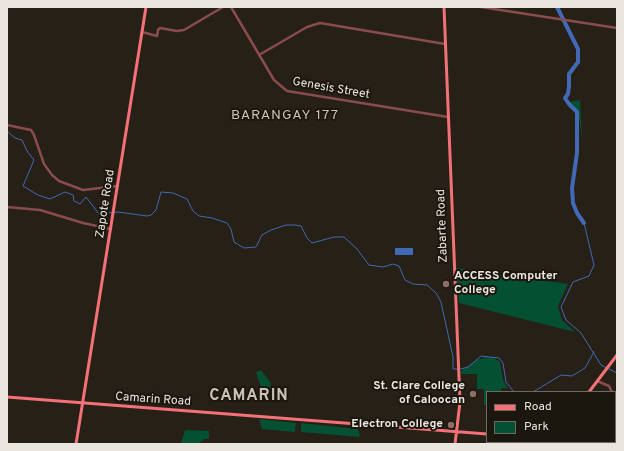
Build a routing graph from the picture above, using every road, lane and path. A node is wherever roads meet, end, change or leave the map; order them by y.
1 (146, 7) edge
2 (223, 7) edge
3 (231, 7) edge
4 (444, 7) edge
5 (481, 7) edge
6 (617, 28) edge
7 (142, 32) junction
8 (445, 44) junction
9 (259, 55) junction
10 (448, 117) junction
11 (7, 125) edge
12 (118, 186) junction
13 (7, 207) edge
14 (111, 229) junction
15 (617, 355) edge
16 (597, 381) junction
17 (590, 391) edge
18 (612, 391) edge
19 (7, 397) edge
20 (82, 404) junction
21 (458, 431) junction
22 (486, 434) edge
23 (76, 444) edge
24 (455, 444) edge

1 - 7 main road, Zapote Road
2 - 7 street
3 - 9 street, Genesis Street
4 - 8 main road, Zabarte Road
5 - 6 street
7 - 12 main road, Zapote Road
8 - 9 street
8 - 10 main road, Zabarte Road
9 - 10 street, Genesis Street
10 - 21 main road, Zabarte Road
11 - 12 street
12 - 14 main road, Zapote Road
13 - 14 street
14 - 20 main road, Zapote Road
15 - 16 main road
16 - 17 main road
16 - 18 street
19 - 20 main road, Camarin Road
20 - 21 main road, Camarin Road
20 - 23 main road, Zapote Road
21 - 22 main road, Camarin Road
21 - 24 main road, Zabarte Road

